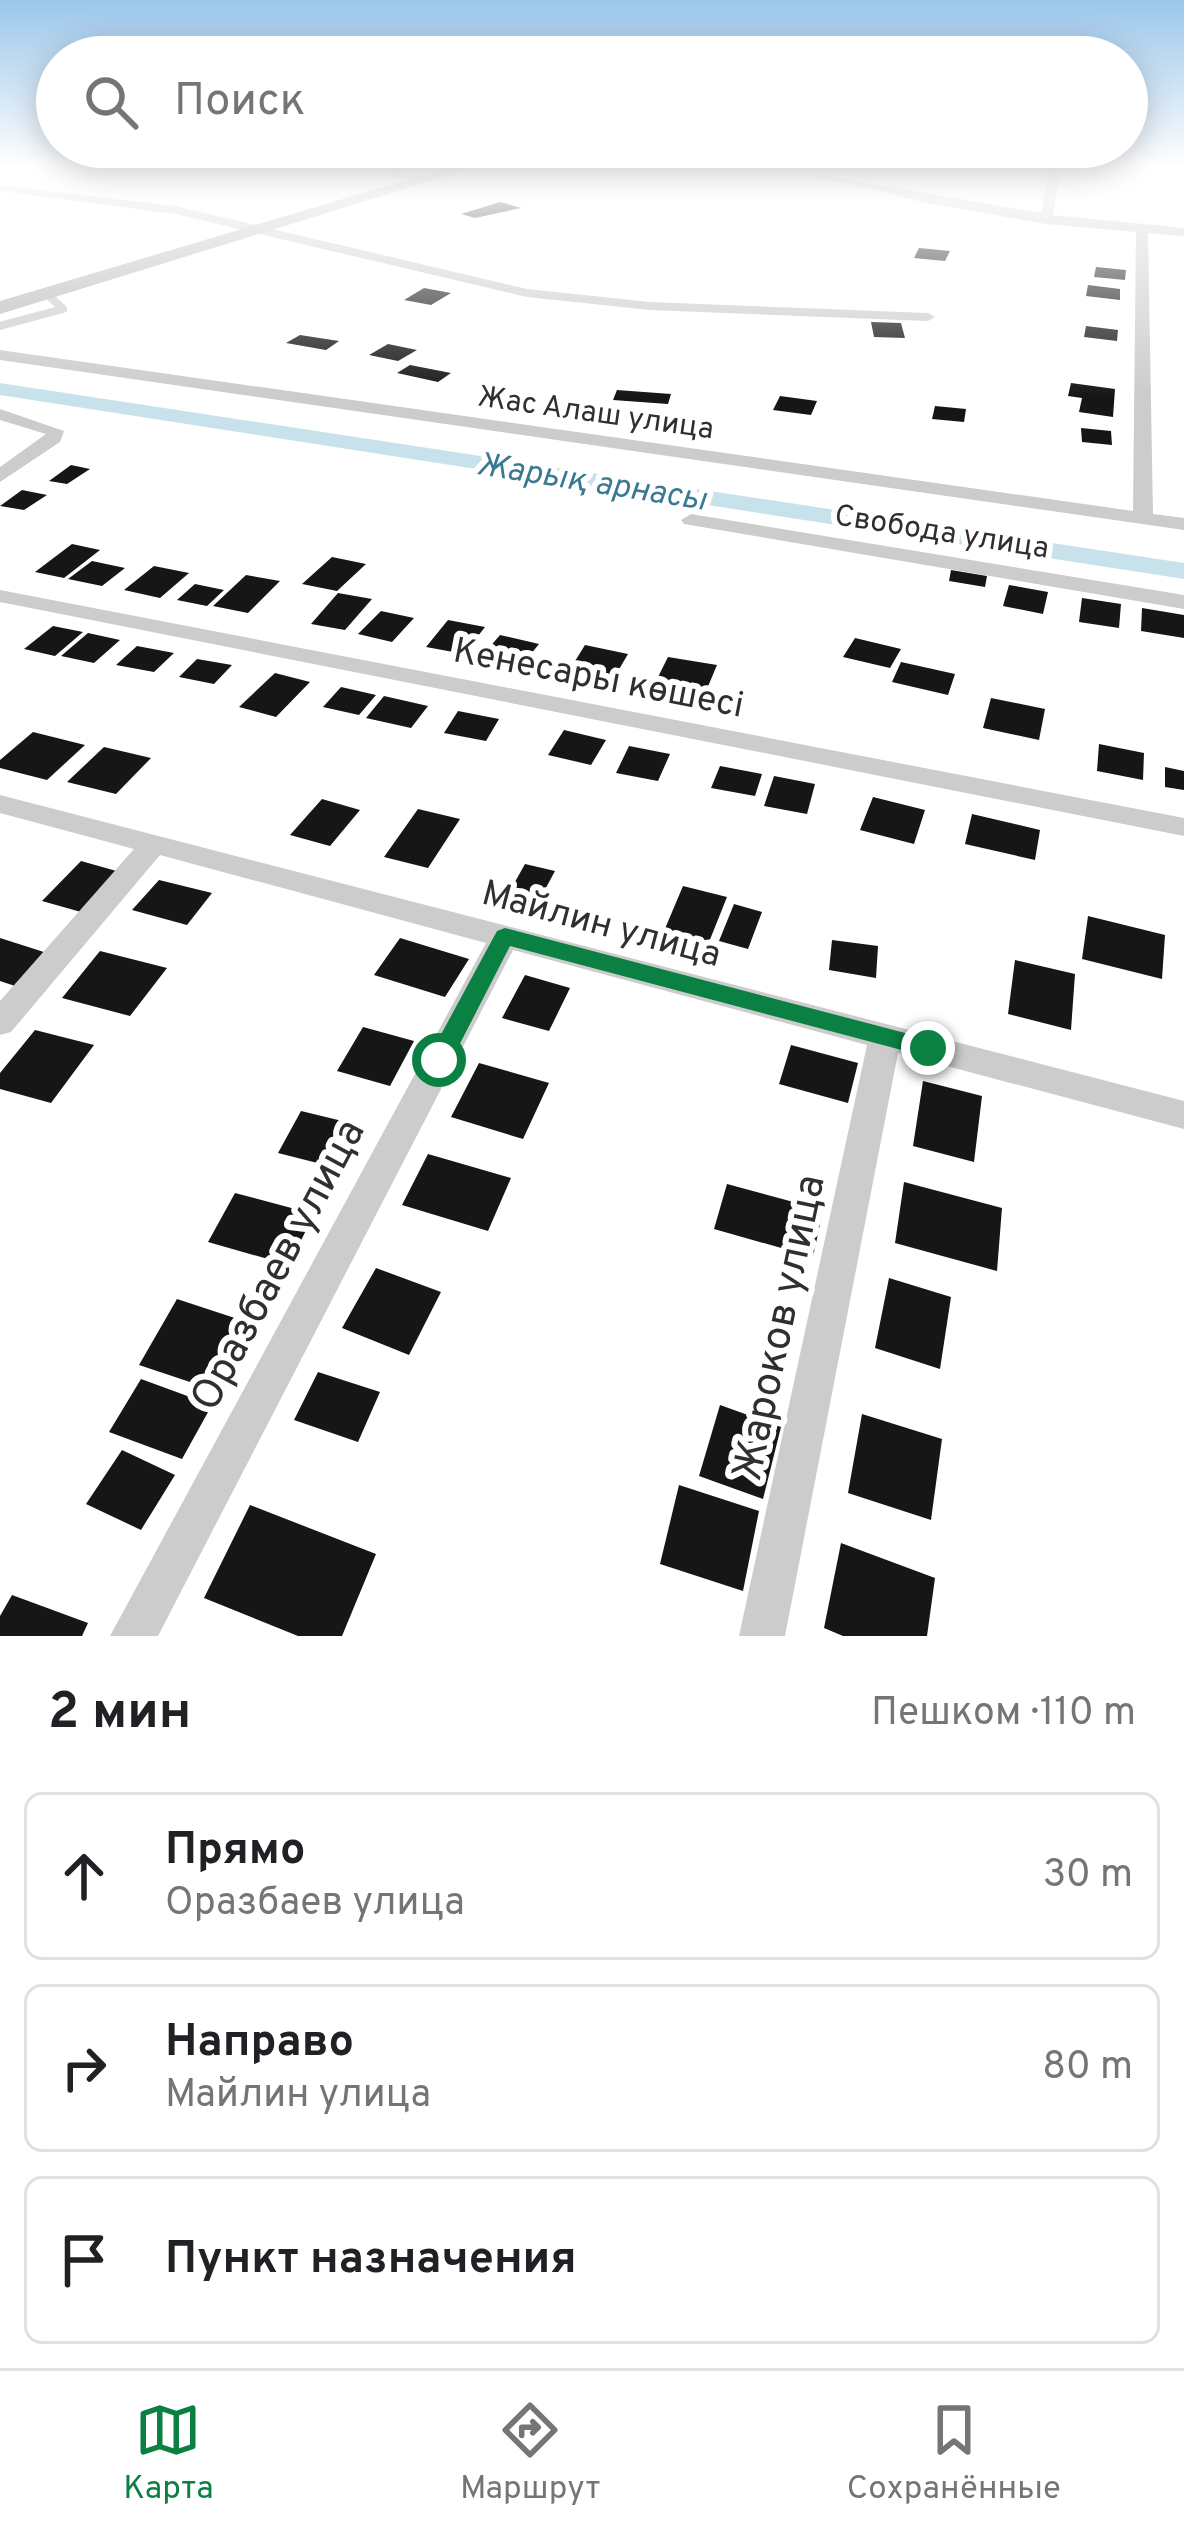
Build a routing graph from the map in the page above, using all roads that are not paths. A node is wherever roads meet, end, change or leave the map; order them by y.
1 (210, 243) edge
2 (312, 243) edge
3 (1142, 243) edge
4 (46, 293) junction
5 (0, 308) edge
6 (928, 316) dead end
7 (0, 326) edge
8 (0, 355) edge
9 (0, 414) edge
10 (0, 476) edge
11 (1143, 518) junction
12 (691, 520) dead end
13 (1184, 524) edge
14 (0, 596) edge
15 (1184, 602) edge
16 (0, 803) edge
17 (1184, 827) edge
18 (154, 844) junction
19 (505, 936) junction
20 (0, 1023) edge
21 (885, 1036) junction
22 (1184, 1115) edge
23 (133, 1636) edge
24 (762, 1636) edge

1 - 4 street
2 - 6 street
3 - 11 street
4 - 5 street
4 - 7 lane
8 - 11 street, Жас Алаш улица
9 - 10 street
11 - 13 street, Жас Алаш улица
12 - 15 street, Свобода улица
14 - 17 street, Кенесары көшесі
16 - 18 street, Майлин улица
18 - 19 street, Майлин улица
18 - 20 street
19 - 21 street, Майлин улица
19 - 23 street, Оразбаев улица
21 - 22 street, Майлин улица
21 - 24 street, Жароков улица

